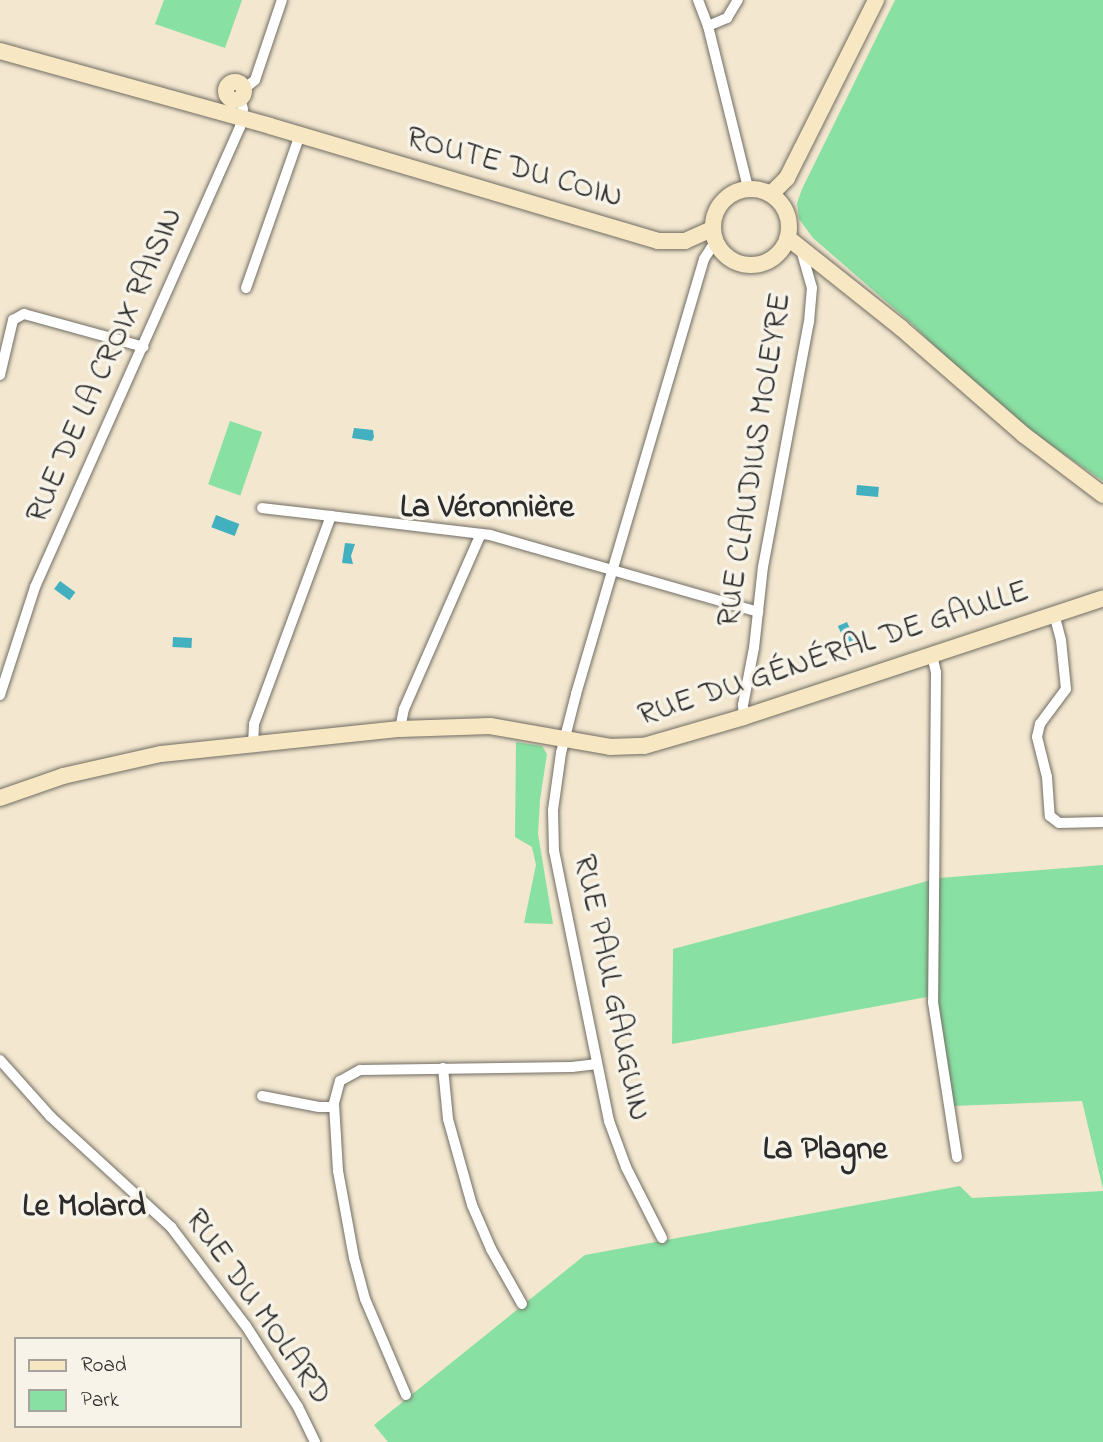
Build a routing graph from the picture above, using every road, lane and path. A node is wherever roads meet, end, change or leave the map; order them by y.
1 (282, 0) edge
2 (698, 0) edge
3 (738, 0) edge
4 (876, 0) edge
5 (708, 26) junction
6 (0, 51) edge
7 (238, 95) junction
8 (206, 108) junction
9 (242, 118) junction
10 (267, 126) junction
11 (300, 135) junction
12 (748, 188) junction
13 (771, 194) junction
14 (714, 235) junction
15 (788, 238) junction
16 (802, 252) junction
17 (246, 288) dead end
18 (144, 347) junction
19 (0, 375) edge
20 (1103, 495) edge
21 (262, 508) dead end
22 (331, 516) junction
23 (481, 534) junction
24 (613, 570) junction
25 (1103, 598) edge
26 (758, 612) junction
27 (1054, 614) junction
28 (932, 655) junction
29 (0, 695) edge
30 (744, 717) junction
31 (400, 729) junction
32 (564, 738) junction
33 (253, 744) junction
34 (0, 798) edge
35 (1102, 822) edge
36 (0, 1060) edge
37 (595, 1064) junction
38 (443, 1068) junction
39 (262, 1096) dead end
40 (334, 1107) junction
41 (957, 1157) dead end
42 (662, 1238) dead end
43 (522, 1304) dead end
44 (406, 1395) dead end
45 (316, 1442) edge

1 - 7 street
2 - 5 street
3 - 5 street
4 - 13 main road
5 - 12 street
6 - 8 main road, ROUTE DU COIN
7 - 8 main road
7 - 9 street, RUE DE LA CROIX RAISIN
7 - 10 main road
8 - 9 main road, ROUTE DU COIN
9 - 10 main road, ROUTE DU COIN
9 - 18 street, RUE DE LA CROIX RAISIN
10 - 11 main road, ROUTE DU COIN
11 - 14 main road, ROUTE DU COIN
11 - 17 street
12 - 13 main road
12 - 14 main road
13 - 15 main road
14 - 15 main road
14 - 24 street, RUE PAUL GAUGUIN
15 - 16 main road
16 - 20 main road
16 - 26 street, RUE CLAUDIUS MOLEYRE
18 - 19 street
18 - 29 street, RUE DE LA CROIX RAISIN
21 - 22 street
22 - 23 street
22 - 33 street
23 - 24 street
23 - 31 street
24 - 26 street
24 - 32 street, RUE PAUL GAUGUIN
25 - 27 main road, RUE DU GÉNÉRAL DE GAULLE
26 - 30 street, RUE CLAUDIUS MOLEYRE
27 - 28 main road, RUE DU GÉNÉRAL DE GAULLE
27 - 35 street
28 - 30 main road, RUE DU GÉNÉRAL DE GAULLE
28 - 41 street
30 - 32 main road, RUE DU GÉNÉRAL DE GAULLE
31 - 32 main road, RUE DU GÉNÉRAL DE GAULLE
31 - 33 main road, RUE DU GÉNÉRAL DE GAULLE
32 - 37 street, RUE PAUL GAUGUIN
33 - 34 main road, RUE DU GÉNÉRAL DE GAULLE
36 - 45 street, RUE DU MOLARD
37 - 38 street
37 - 42 street, RUE PAUL GAUGUIN
38 - 40 street
38 - 43 street
39 - 40 street
40 - 44 street

